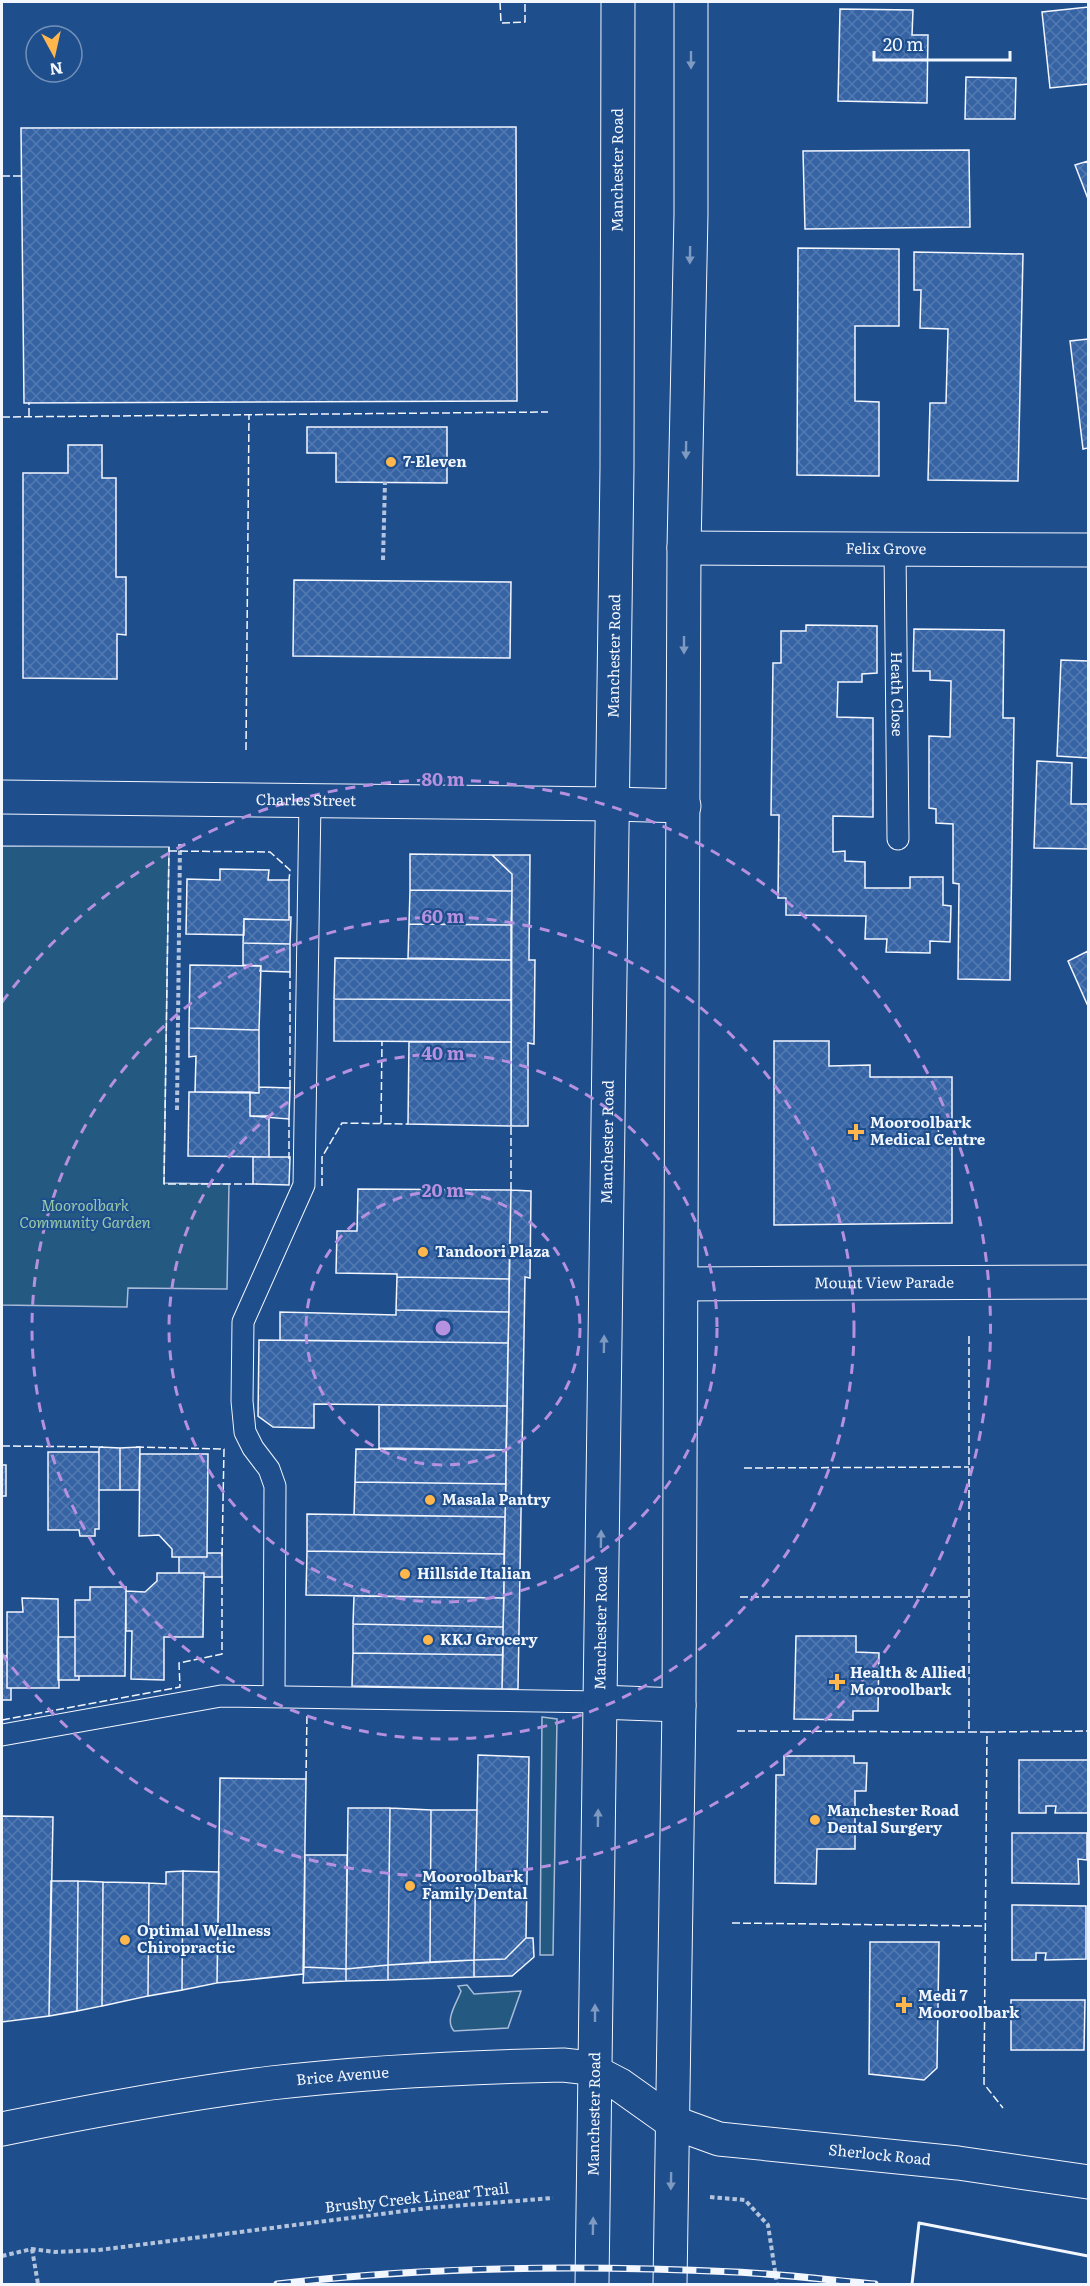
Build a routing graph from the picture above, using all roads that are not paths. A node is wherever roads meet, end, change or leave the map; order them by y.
1 (618, 2) edge
2 (691, 2) edge
3 (684, 548) junction
4 (895, 548) junction
5 (1089, 550) edge
6 (2, 797) edge
7 (310, 801) junction
8 (612, 804) junction
9 (684, 806) junction
10 (898, 839) dead end
11 (1089, 1282) edge
12 (682, 1284) junction
13 (274, 1696) junction
14 (599, 1702) junction
15 (679, 1705) junction
16 (2, 1735) edge
17 (595, 2072) junction
18 (672, 2122) junction
19 (2, 2129) edge
20 (1089, 2182) edge
21 (592, 2284) edge
22 (670, 2284) edge

1 - 8 main road, Manchester Road
2 -> 3 main road
3 - 4 main road, Felix Grove
3 -> 9 main road
4 - 5 main road, Felix Grove
4 - 10 lane, Heath Close
6 - 7 main road, Charles Street
7 - 8 main road, Charles Street
7 - 13 lane
8 - 9 main road, Charles Street
14 -> 8 main road, Manchester Road
9 - 12 main road
11 - 12 main road, Mount View Parade
12 - 15 main road
13 - 14 lane
13 - 16 lane
14 - 15 main road
17 -> 14 main road, Manchester Road
15 - 18 main road
17 - 18 main road, Brice Avenue
17 - 19 main road, Brice Avenue
21 -> 17 main road, Manchester Road
18 - 20 main road, Sherlock Road
18 -> 22 main road

